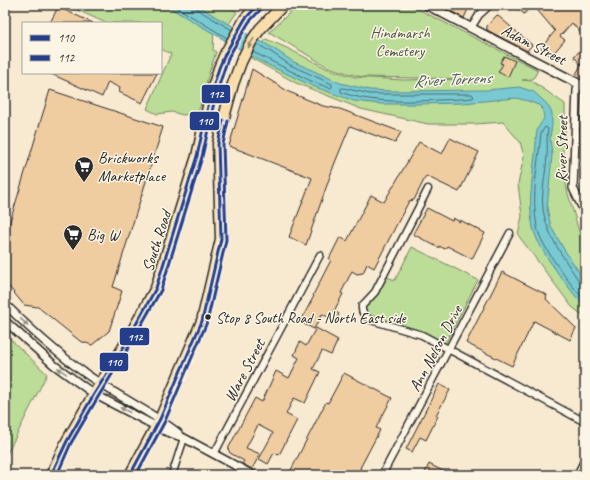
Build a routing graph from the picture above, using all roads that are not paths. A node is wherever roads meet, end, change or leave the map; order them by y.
1 (283, 5) edge
2 (427, 5) edge
3 (490, 5) edge
4 (256, 7) edge
5 (472, 28) junction
6 (582, 85) edge
7 (428, 189) dead end
8 (585, 212) edge
9 (510, 233) dead end
10 (320, 255) dead end
11 (5, 304) edge
12 (5, 320) edge
13 (449, 349) junction
14 (101, 384) junction
15 (94, 394) junction
16 (158, 422) junction
17 (585, 422) edge
18 (184, 438) junction
19 (214, 454) junction
20 (585, 460) edge
21 (51, 475) edge
22 (130, 475) edge
23 (172, 475) edge
24 (252, 475) edge
25 (382, 475) edge
26 (577, 475) edge

1 -> 16 highway
2 - 5 main road, Adam Street
3 - 5 street
4 - 14 highway, South Road
5 - 6 main road, Adam Street
6 - 8 street, River Street
7 - 13 street
9 - 13 street, Ann Nelson Drive
10 - 19 street, Ware Street
11 -> 14 street
15 -> 12 street
13 - 17 street
13 - 25 street, Ann Nelson Drive
14 - 15 highway, South Road
14 - 16 street
16 -> 15 street
15 - 21 highway, South Road
16 - 18 street
16 - 22 highway
18 - 19 street
18 - 23 street
19 - 24 street
20 - 26 street

